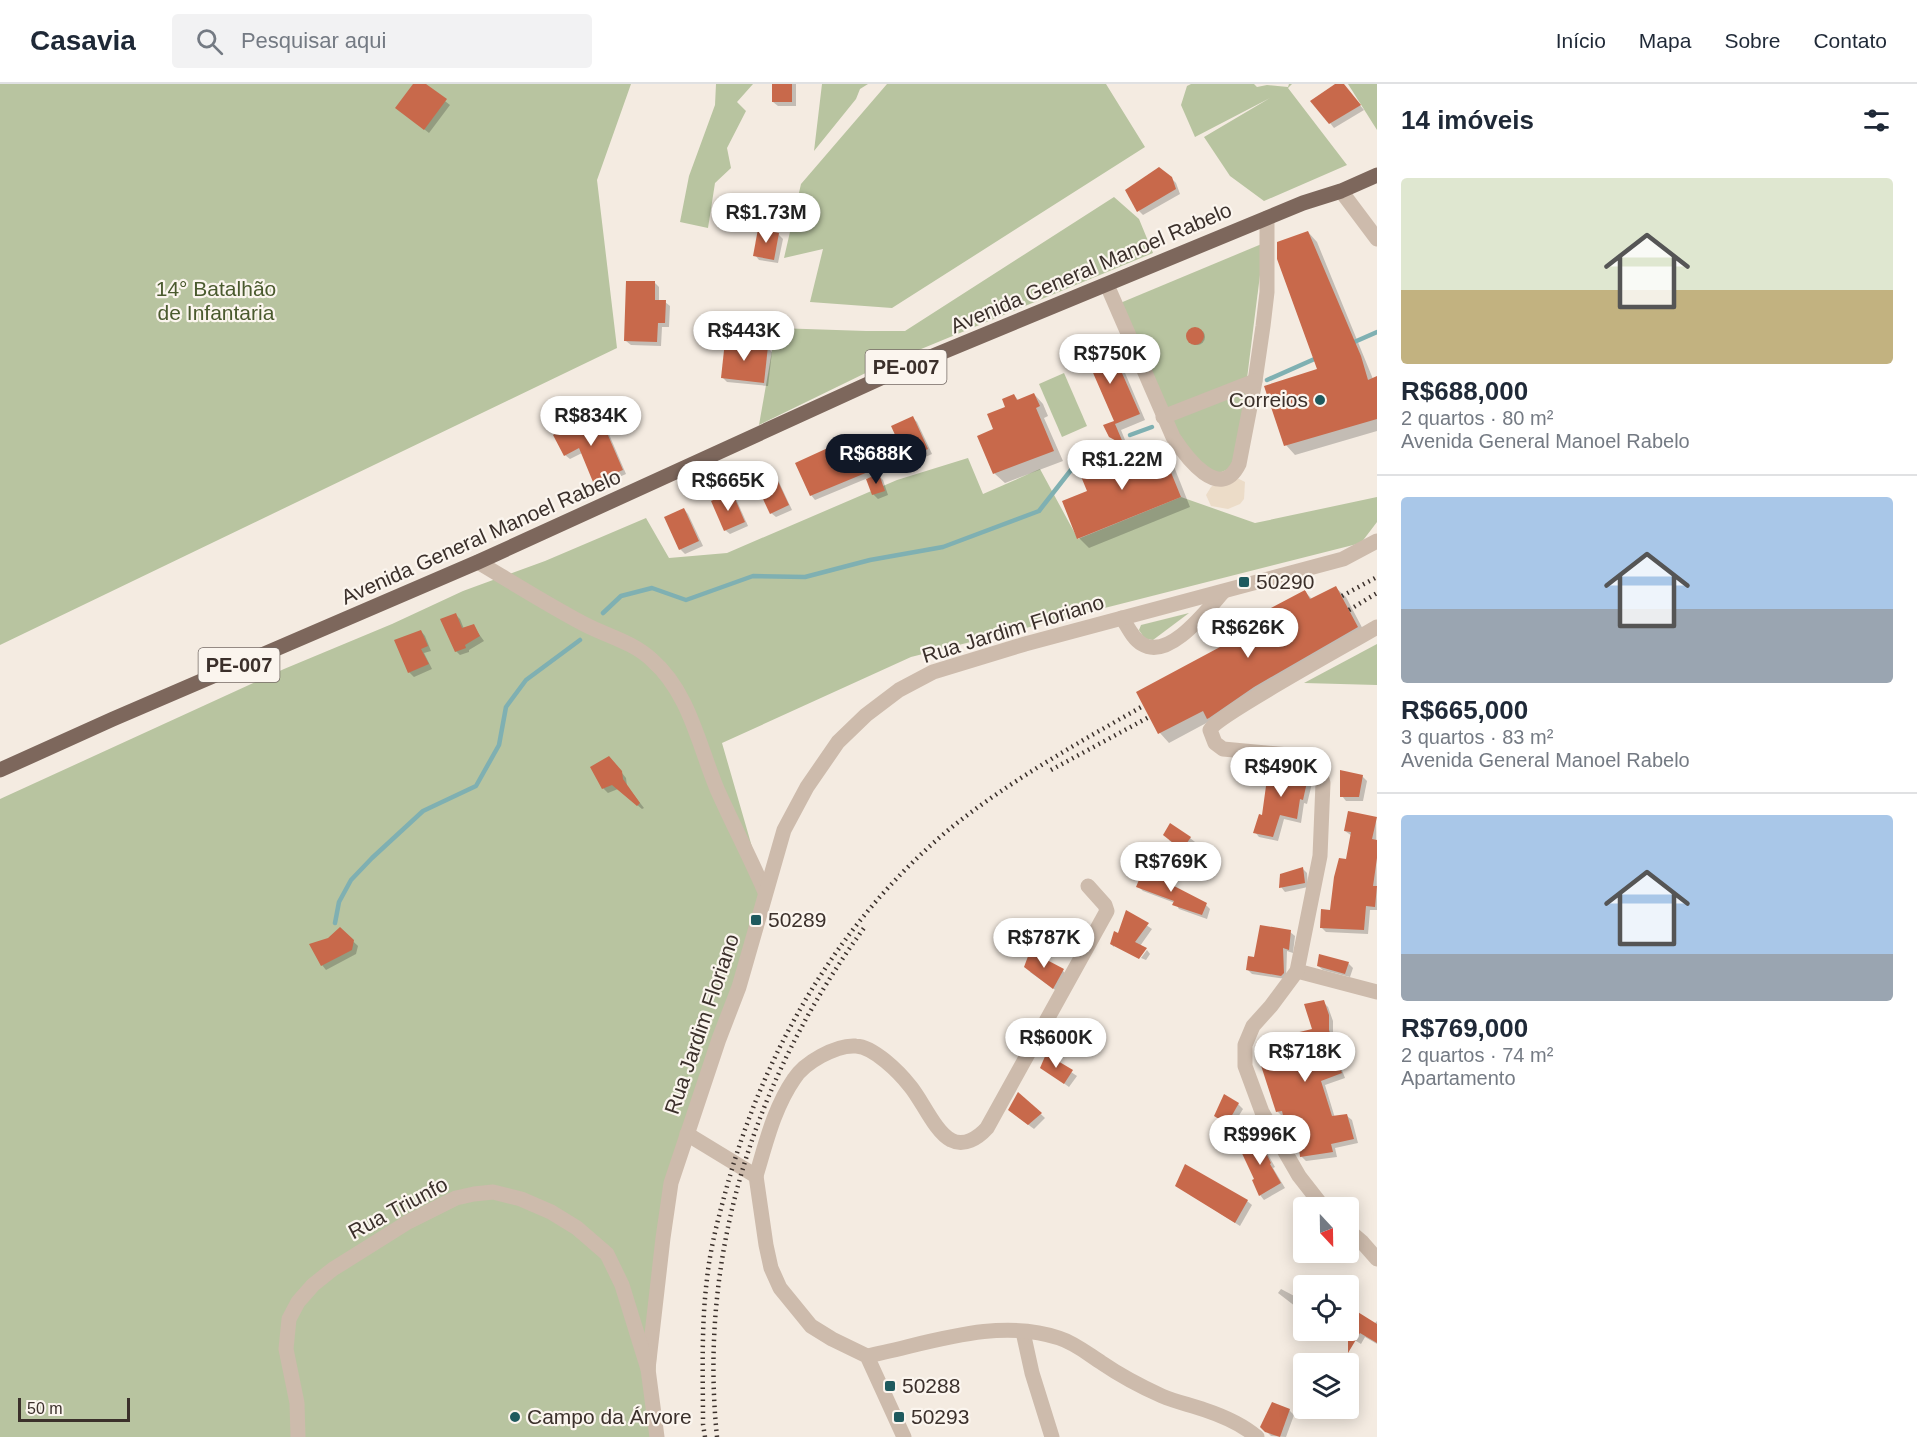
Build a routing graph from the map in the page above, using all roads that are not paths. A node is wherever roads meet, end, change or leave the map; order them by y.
1 (1377, 175) edge
2 (1341, 191) junction
3 (1268, 218) junction
4 (1377, 239) edge
5 (1107, 285) junction
6 (1255, 381) junction
7 (1163, 417) junction
8 (1377, 541) edge
9 (478, 562) junction
10 (1223, 592) junction
11 (1122, 618) junction
12 (1377, 627) edge
13 (0, 770) edge
14 (1088, 886) dead end
15 (765, 892) junction
16 (1297, 971) junction
17 (1377, 992) edge
18 (687, 1134) junction
19 (756, 1176) junction
20 (1315, 1197) edge
21 (1359, 1239) edge
22 (1377, 1259) edge
23 (1023, 1332) junction
24 (867, 1356) junction
25 (648, 1369) junction
26 (298, 1437) edge
27 (657, 1437) edge
28 (904, 1437) edge
29 (1052, 1437) edge
30 (1257, 1437) edge

1 - 2 main road, Avenida General Manoel Rabelo / PE-007
2 - 3 main road, Avenida General Manoel Rabelo / PE-007
2 - 4 street
3 - 5 main road, Avenida General Manoel Rabelo / PE-007
3 - 6 street
5 - 7 street
5 - 9 main road, Avenida General Manoel Rabelo / PE-007
6 - 7 street
6 - 7 street
8 - 10 street, Rua Jardim Floriano
9 - 13 main road, Avenida General Manoel Rabelo / PE-007
9 - 15 street
10 - 11 street, Rua Jardim Floriano
10 - 11 street
11 - 15 street, Rua Jardim Floriano
12 - 16 street
14 - 19 street
15 - 18 street, Rua Jardim Floriano
16 - 17 street
16 - 20 street
18 - 19 street, Rua Jardim Floriano
18 - 25 street, Rua Jardim Floriano
19 - 24 street
21 - 22 street
23 - 24 street
23 - 29 street
23 - 30 street
24 - 28 street
25 - 26 street, Rua Triunfo
25 - 27 street, Rua Triunfo

